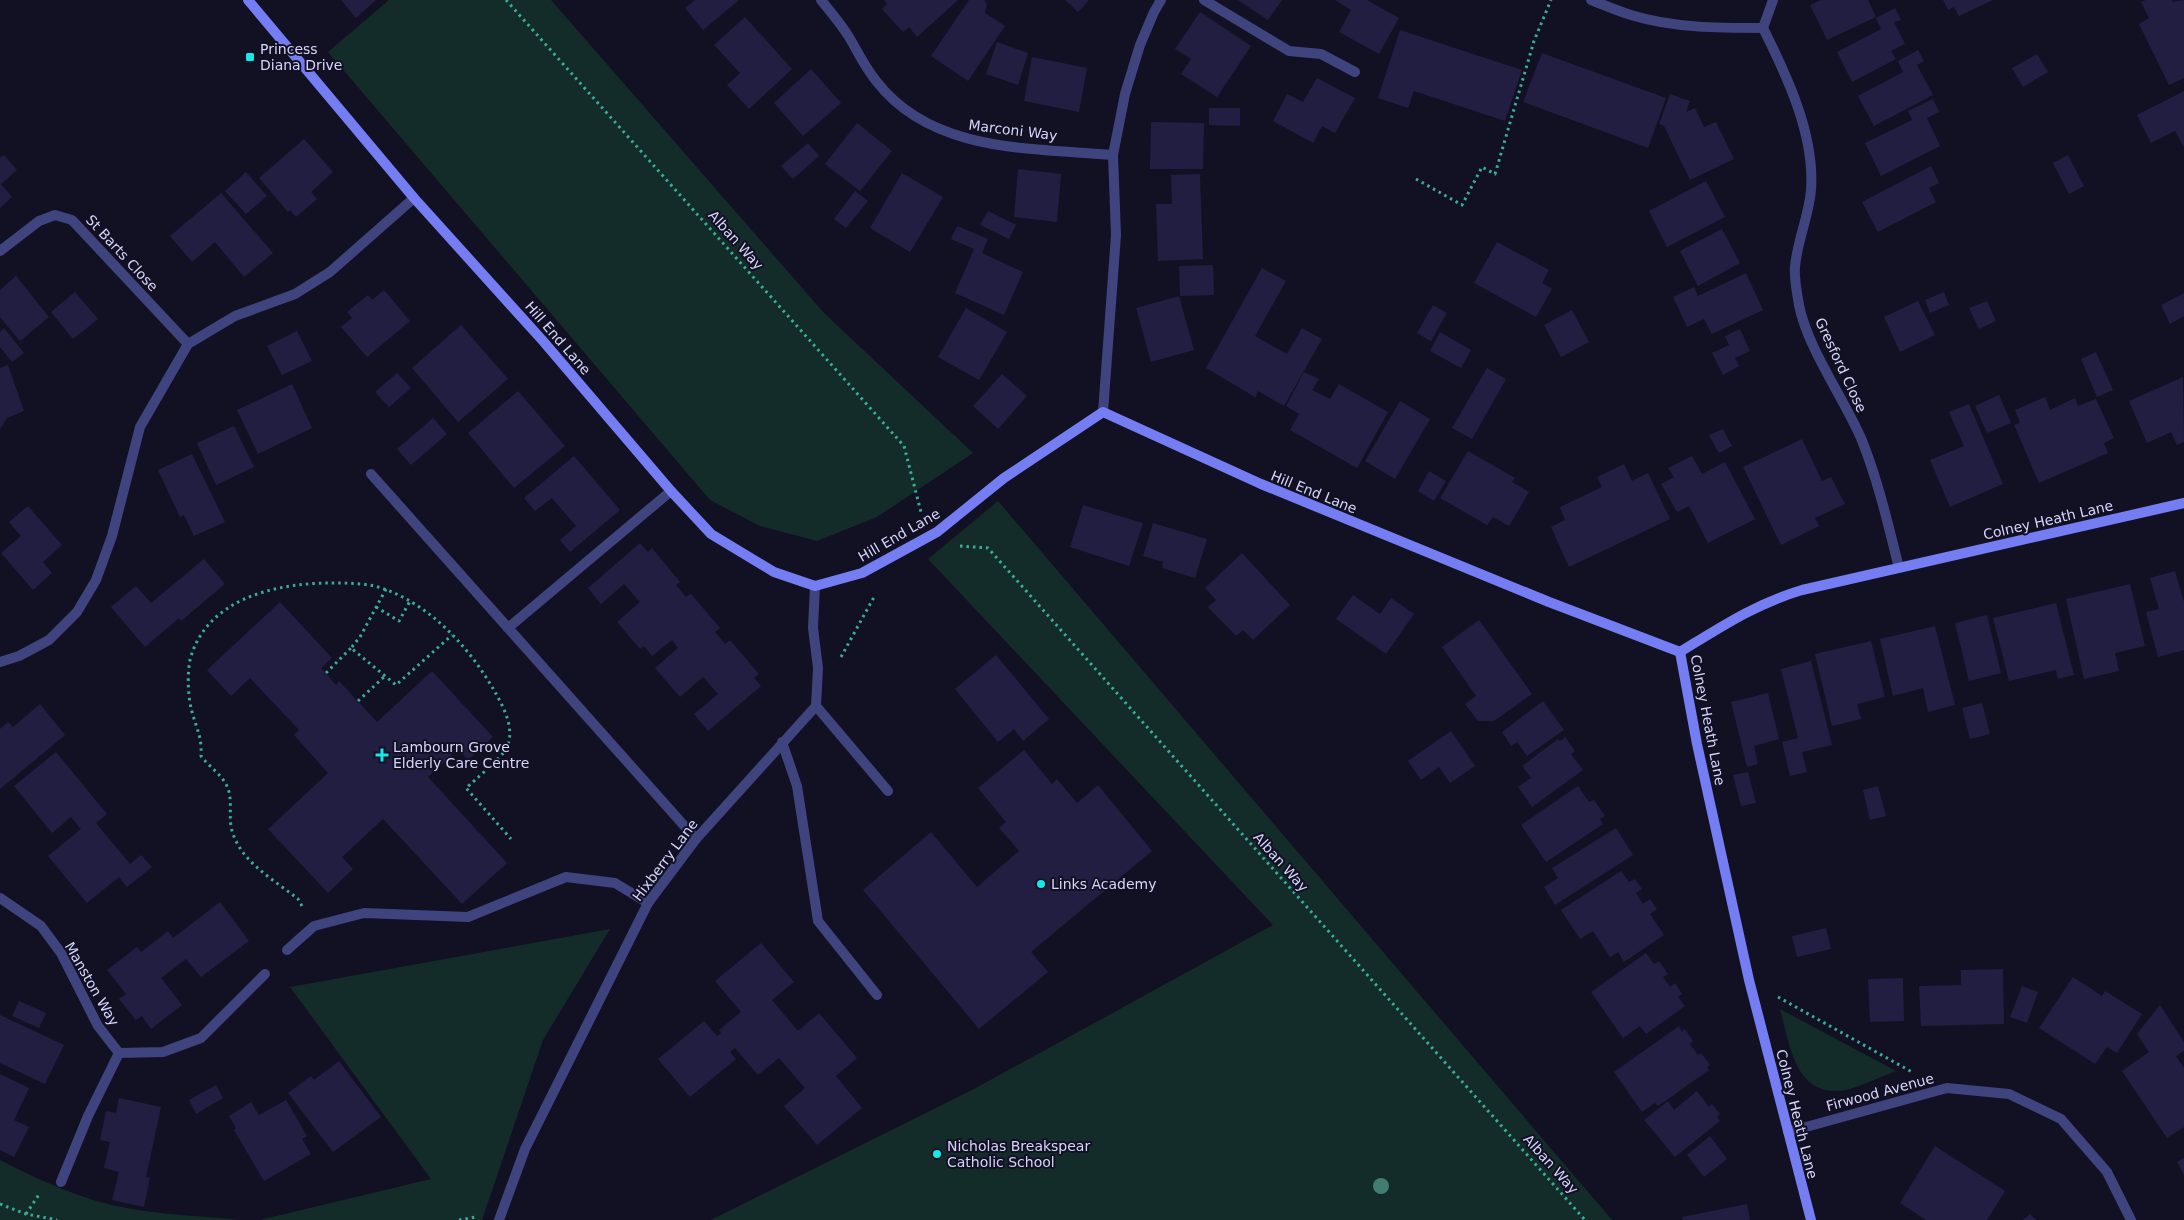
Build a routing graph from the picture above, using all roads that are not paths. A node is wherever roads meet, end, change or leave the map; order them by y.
1 (248, 0) edge
2 (821, 0) edge
3 (1160, 0) edge
4 (1204, 0) edge
5 (1591, 0) edge
6 (1773, 0) edge
7 (1763, 28) junction
8 (1355, 72) dead end
9 (1113, 155) junction
10 (414, 198) junction
11 (0, 251) edge
12 (188, 344) junction
13 (1103, 412) junction
14 (370, 474) dead end
15 (671, 491) junction
16 (2184, 503) edge
17 (1900, 568) junction
18 (815, 586) junction
19 (508, 628) junction
20 (1680, 652) junction
21 (0, 662) edge
22 (816, 706) junction
23 (782, 742) junction
24 (888, 791) dead end
25 (696, 839) junction
26 (0, 898) edge
27 (648, 904) junction
28 (287, 950) dead end
29 (265, 974) dead end
30 (878, 995) dead end
31 (119, 1053) junction
32 (1788, 1132) junction
33 (61, 1182) dead end
34 (499, 1220) edge
35 (1811, 1220) edge
36 (2131, 1220) edge

1 - 10 street, Hill End Lane
2 - 9 street, Marconi Way
3 - 9 street
4 - 8 street
5 - 7 street
6 - 7 street
7 - 17 street, Gresford Close
9 - 13 street
10 - 12 street
10 - 15 street, Hill End Lane
11 - 12 street, St Barts Close
12 - 21 street
13 - 18 street, Hill End Lane
13 - 20 street, Hill End Lane
14 - 19 street
15 - 18 street, Hill End Lane
15 - 19 street
16 - 17 street, Colney Heath Lane
17 - 20 street, Colney Heath Lane
18 - 22 street
19 - 25 street
20 - 32 street, Colney Heath Lane
22 - 23 street, Hixberry Lane
22 - 24 street
23 - 25 street, Hixberry Lane
23 - 30 street
25 - 27 street, Hixberry Lane
26 - 31 street, Manston Way
27 - 28 street
27 - 34 street, Hixberry Lane
29 - 31 street
31 - 33 street
32 - 35 street, Colney Heath Lane
32 - 36 street, Firwood Avenue

